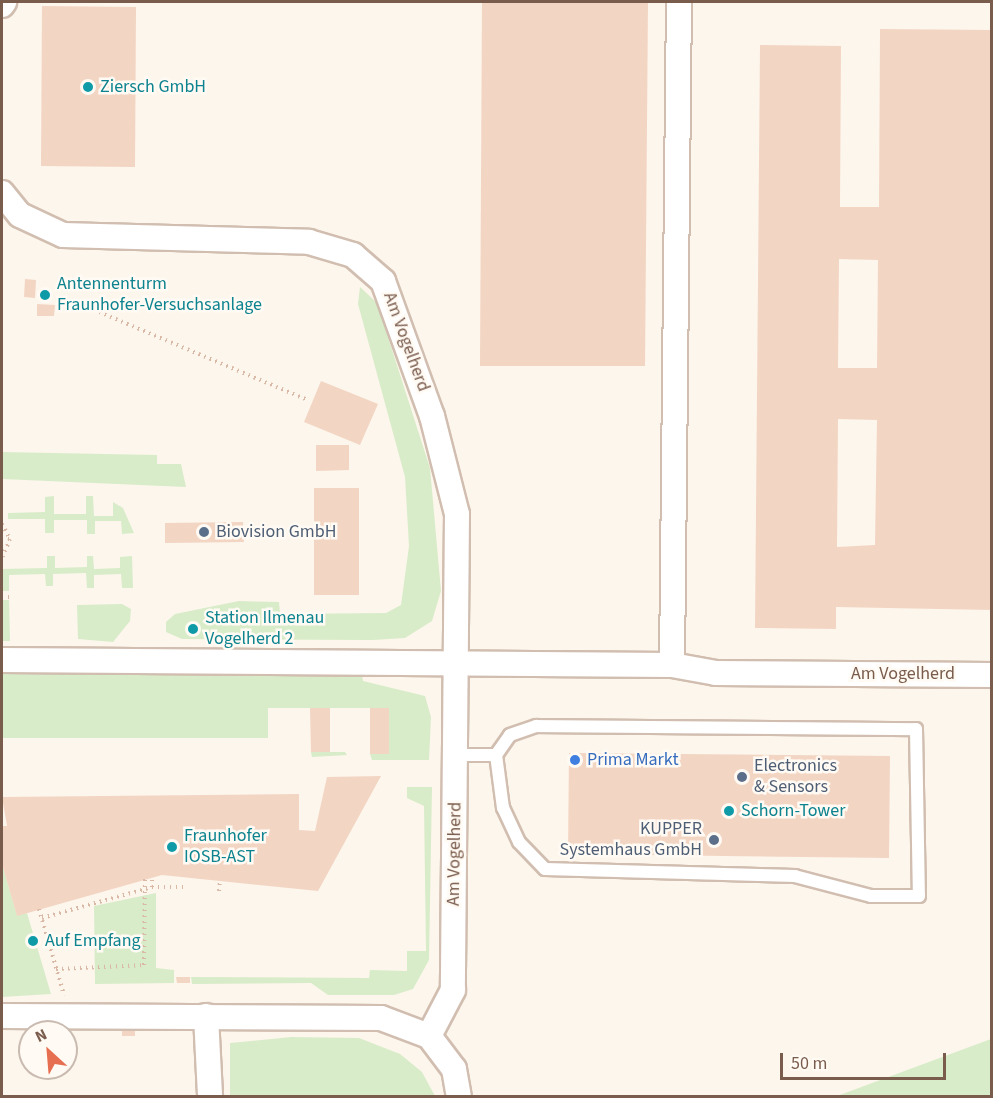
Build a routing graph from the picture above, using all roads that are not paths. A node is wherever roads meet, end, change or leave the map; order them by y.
1 (680, 2) edge
2 (2, 193) edge
3 (2, 660) edge
4 (457, 664) junction
5 (672, 664) junction
6 (992, 675) edge
7 (496, 754) junction
8 (457, 755) junction
9 (2, 1016) edge
10 (206, 1016) junction
11 (429, 1036) junction
12 (210, 1096) edge
13 (459, 1096) edge

1 - 5 street
2 - 4 street, Am Vogelherd
3 - 4 street, Am Vogelherd
4 - 5 street, Am Vogelherd
4 - 8 street, Am Vogelherd
5 - 6 street, Am Vogelherd
7 - 7 lane
7 - 8 lane
8 - 11 street, Am Vogelherd
9 - 10 street
10 - 11 street
10 - 12 street
11 - 13 street

